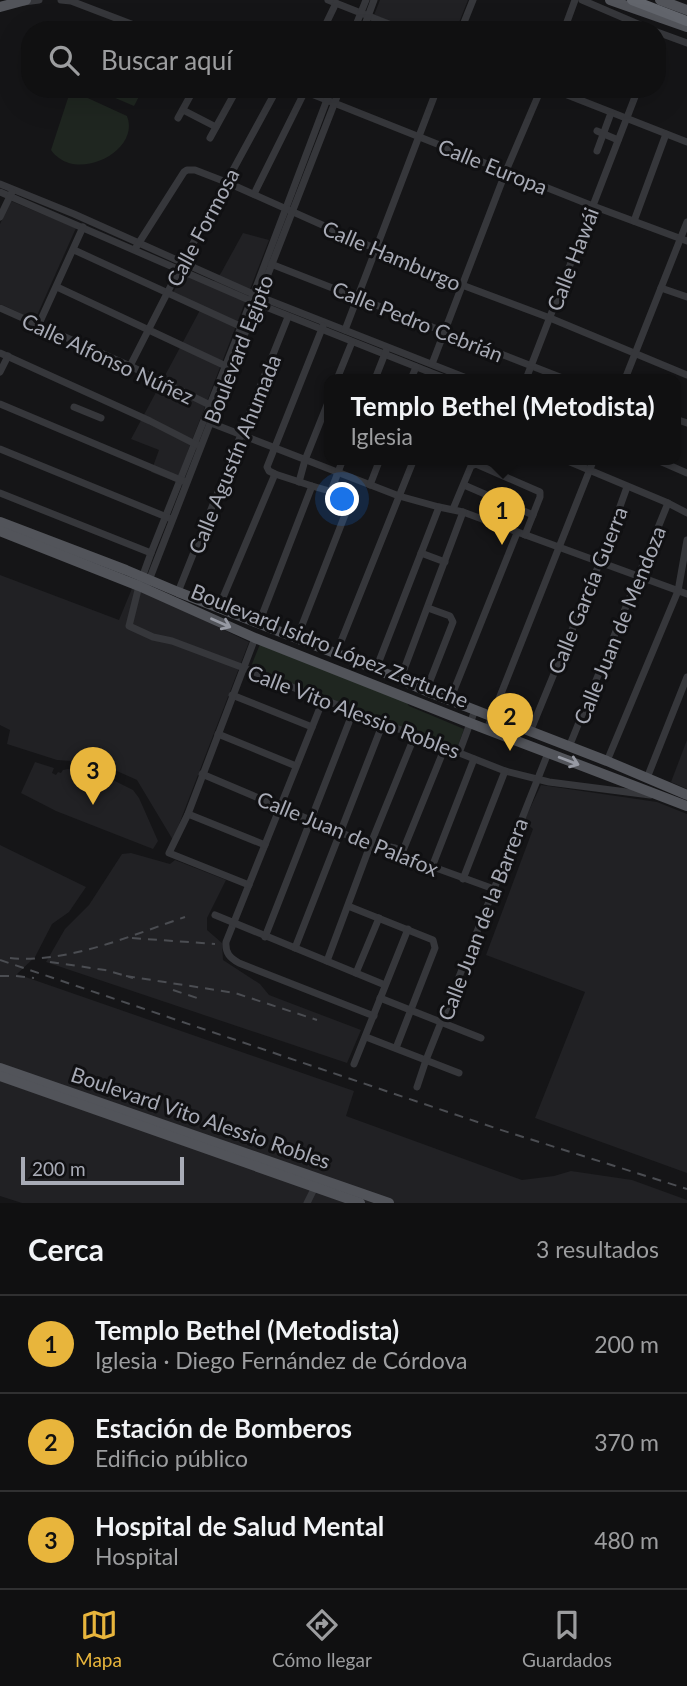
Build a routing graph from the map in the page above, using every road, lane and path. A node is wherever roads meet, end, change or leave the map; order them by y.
1 (39, 0) edge
2 (61, 0) edge
3 (366, 0) edge
4 (374, 0) edge
5 (473, 0) edge
6 (575, 0) edge
7 (582, 0) edge
8 (610, 0) edge
9 (632, 0) edge
10 (660, 0) edge
11 (23, 1) edge
12 (332, 1) edge
13 (0, 7) edge
14 (687, 10) edge
15 (364, 14) junction
16 (665, 20) joint
17 (123, 21) edge
18 (326, 21) edge
19 (360, 21) edge
20 (364, 21) edge
21 (382, 21) edge
22 (465, 21) edge
23 (567, 21) edge
24 (630, 21) edge
25 (687, 21) edge
26 (687, 27) edge
27 (666, 36) edge
28 (687, 43) edge
29 (189, 98) edge
30 (232, 98) edge
31 (272, 98) edge
32 (299, 98) edge
33 (321, 98) edge
34 (330, 98) edge
35 (333, 98) edge
36 (433, 98) edge
37 (537, 98) edge
38 (574, 98) edge
39 (635, 98) edge
40 (330, 102) junction
41 (183, 110) junction
42 (611, 113) junction
43 (178, 118) dead end
44 (627, 119) junction
45 (216, 127) junction
46 (600, 132) junction
47 (666, 134) junction
48 (418, 136) junction
49 (211, 138) dead end
50 (618, 140) junction
51 (687, 142) edge
52 (597, 151) dead end
53 (506, 171) junction
54 (226, 182) junction
55 (0, 184) edge
56 (0, 192) edge
57 (11, 193) junction
58 (254, 194) junction
59 (593, 206) junction
60 (288, 211) junction
61 (0, 216) edge
62 (634, 221) junction
63 (687, 222) edge
64 (83, 227) junction
65 (684, 240) edge
66 (136, 246) junction
67 (376, 249) junction
68 (74, 250) junction
69 (271, 264) junction
70 (181, 265) junction
71 (462, 285) junction
72 (57, 287) junction
73 (661, 288) junction
74 (167, 292) junction
75 (357, 297) junction
76 (687, 297) edge
77 (255, 298) junction
78 (0, 308) edge
79 (288, 317) junction
80 (550, 318) junction
81 (38, 326) junction
82 (323, 326) junction
83 (243, 328) junction
84 (148, 330) junction
85 (345, 330) junction
86 (445, 332) junction
87 (352, 342) junction
88 (386, 350) junction
89 (635, 354) junction
90 (4, 355) edge
91 (432, 364) junction
92 (130, 366) junction
93 (531, 366) junction
94 (228, 367) junction
95 (416, 367) junction
96 (0, 372) edge
97 (339, 374) edge
98 (377, 374) edge
99 (413, 374) edge
100 (441, 374) edge
101 (445, 374) edge
102 (528, 374) edge
103 (552, 374) edge
104 (627, 374) edge
105 (687, 376) edge
106 (94, 396) junction
107 (0, 404) edge
108 (74, 407) dead end
109 (213, 407) junction
110 (85, 412) junction
111 (324, 412) edge
112 (101, 418) dead end
113 (211, 423) junction
114 (242, 435) junction
115 (198, 445) junction
116 (274, 447) junction
117 (0, 449) edge
118 (305, 460) junction
119 (341, 465) edge
120 (378, 465) edge
121 (412, 465) edge
122 (474, 465) edge
123 (478, 465) edge
124 (579, 465) edge
125 (591, 465) edge
126 (670, 465) edge
127 (589, 469) junction
128 (338, 472) junction
129 (687, 472) edge
130 (272, 473) junction
131 (183, 481) junction
132 (299, 482) junction
133 (370, 485) junction
134 (464, 485) junction
135 (312, 486) junction
136 (627, 486) junction
137 (331, 491) junction
138 (0, 494) edge
139 (399, 496) junction
140 (668, 503) junction
141 (439, 507) junction
142 (453, 509) junction
143 (463, 512) junction
144 (687, 513) edge
145 (533, 515) junction
146 (169, 518) junction
147 (0, 522) edge
148 (0, 531) edge
149 (517, 533) junction
150 (525, 536) junction
151 (687, 540) edge
152 (558, 546) junction
153 (151, 553) junction
154 (421, 554) junction
155 (444, 562) junction
156 (600, 562) junction
157 (639, 576) junction
158 (144, 583) junction
159 (678, 591) junction
160 (178, 592) junction
161 (687, 594) edge
162 (219, 607) junction
163 (428, 608) junction
164 (259, 623) junction
165 (129, 626) joint
166 (255, 638) junction
167 (297, 638) junction
168 (336, 654) junction
169 (244, 668) junction
170 (376, 669) junction
171 (687, 677) edge
172 (400, 680) junction
173 (426, 691) junction
174 (232, 695) junction
175 (323, 700) junction
176 (450, 700) junction
177 (475, 710) junction
178 (353, 712) junction
179 (492, 717) junction
180 (383, 723) junction
181 (470, 723) junction
182 (312, 727) junction
183 (487, 729) junction
184 (530, 732) junction
185 (218, 734) junction
186 (415, 736) junction
187 (445, 747) junction
188 (569, 747) junction
189 (459, 752) junction
190 (548, 753) junction
191 (474, 758) junction
192 (607, 761) junction
193 (296, 766) junction
194 (505, 771) junction
195 (202, 774) junction
196 (647, 778) junction
197 (536, 780) junction
198 (687, 795) edge
199 (664, 797) junction
200 (687, 806) edge
201 (281, 808) junction
202 (188, 814) junction
203 (311, 820) junction
204 (341, 833) junction
205 (371, 844) junction
206 (265, 845) junction
207 (402, 853) junction
208 (432, 867) junction
209 (463, 879) junction
210 (249, 885) junction
211 (494, 889) junction
212 (348, 906) junction
213 (215, 915) dead end
214 (379, 918) junction
215 (235, 923) junction
216 (408, 929) junction
217 (265, 937) junction
218 (295, 948) junction
219 (327, 961) junction
220 (356, 973) junction
221 (385, 985) junction
222 (380, 998) junction
223 (411, 1010) junction
224 (374, 1016) junction
225 (442, 1022) junction
226 (366, 1037) junction
227 (481, 1038) dead end
228 (396, 1048) junction
229 (426, 1060) junction
230 (354, 1064) dead end
231 (0, 1068) edge
232 (459, 1073) dead end
233 (0, 1076) edge
234 (417, 1087) dead end
235 (202, 1142) junction
236 (317, 1183) junction
237 (357, 1199) edge
238 (307, 1203) edge
239 (389, 1203) edge

1 - 11 street
2 - 17 street
3 - 15 street
4 - 15 street
5 - 22 street
6 - 23 street
7 - 24 street
8 - 16 main road
9 - 25 highway
10 - 14 main road
11 - 13 main road
12 - 15 street
12 - 18 street
15 - 19 street
15 - 20 street
15 - 21 street
16 - 26 main road
27 - 28 street
29 - 41 street
30 - 45 street
31 - 54 street, Calle Formosa
32 - 58 street
33 - 40 street, Calle Europa
34 - 40 street, Boulevard Egipto
35 - 40 street, Boulevard Egipto
36 - 48 street
37 - 53 street
38 - 42 street
39 - 44 street, Calle Hawái
40 - 48 street, Calle Europa
40 - 60 street, Boulevard Egipto
41 - 43 street
41 - 45 street
42 - 44 street
42 - 46 street
44 - 47 street
44 - 50 street, Calle Hawái
45 - 49 street
46 - 50 street
46 - 52 street
47 - 51 street
47 - 62 street
48 - 53 street, Calle Europa
48 - 67 street
50 - 59 street, Calle Hawái
53 - 59 street, Calle Europa
53 - 71 street
54 - 58 street, Calle Hamburgo
54 - 66 street, Calle Hamburgo
54 - 70 street, Calle Formosa
55 - 57 street
56 - 57 street
57 - 61 street
57 - 64 street
57 - 66 street
58 - 60 street, Calle Hamburgo
59 - 62 street, Calle Europa
59 - 80 street, Calle Hawái
60 - 67 street, Calle Hamburgo
60 - 69 street, Boulevard Egipto
60 - 77 street, Boulevard Egipto
62 - 65 street, Calle Europa
63 - 65 street
64 - 66 street
64 - 68 street
65 - 73 street
66 - 70 street
67 - 71 street, Calle Hamburgo
67 - 75 street
68 - 72 street
68 - 74 street
69 - 75 street, Calle Pedro Cebrián
69 - 77 street, Boulevard Egipto
70 - 74 street, Calle Formosa
70 - 77 street
71 - 80 street, Calle Hamburgo
71 - 86 street
72 - 81 street
72 - 84 street
73 - 76 street
73 - 89 street
74 - 83 street
74 - 84 street, Calle Formosa
75 - 85 street
75 - 86 street, Calle Pedro Cebrián
77 - 79 street
77 - 82 street
77 - 83 street, Boulevard Egipto
78 - 81 street, Calle Alfonso Núñez
79 - 82 street
79 - 114 street, Calle Agustín Ahumada
80 - 89 street, Calle Hamburgo
80 - 93 street, Calle Hawái
81 - 92 street, Calle Alfonso Núñez
82 - 85 street
82 - 87 street
82 - 116 street
83 - 94 street, Boulevard Egipto
84 - 92 street, Calle Formosa
84 - 94 street
85 - 88 street
86 - 91 street
86 - 93 street, Calle Pedro Cebrián
87 - 88 street
87 - 97 street
88 - 91 street
88 - 95 street
88 - 98 street
89 - 104 street
89 - 105 street, Calle Hamburgo
90 - 96 street
90 - 106 street
91 - 101 street
92 - 109 street, Calle Alfonso Núñez
93 - 102 street, Calle Hawái
93 - 103 street, Calle Pedro Cebrián
94 - 109 street, Boulevard Egipto
95 - 99 street
95 - 100 street
106 - 110 street
106 - 115 street
107 - 131 street
108 - 110 street
109 - 113 street, Boulevard Egipto
109 - 115 street, Boulevard Egipto
110 - 112 street
111 - 118 street
113 - 114 street
113 - 115 street, Boulevard Egipto
114 - 116 street
114 - 160 street, Calle Agustín Ahumada
115 - 131 street, Boulevard Egipto
116 - 118 street
116 - 130 street
117 - 146 street
118 - 128 street
118 - 132 street
119 - 128 street
120 - 133 street
121 - 139 street
122 - 134 street
123 - 145 street
124 - 127 street
125 - 127 street
126 - 129 street
127 - 136 street
127 - 152 street
128 - 133 street
128 - 137 street
130 - 132 street
130 - 162 street
131 - 146 street, Boulevard Egipto
132 - 135 street
133 - 139 street
134 - 142 street
134 - 145 street
135 - 137 street
135 - 164 street
136 - 140 street
136 - 156 street, Calle García Guerra
137 - 167 street
138 - 153 street
139 - 141 street
139 - 168 street
140 - 144 street
140 - 157 street, Calle Juan de Mendoza
141 - 142 street
141 - 154 street
142 - 143 street
143 - 149 street
143 - 155 street
145 - 150 street
146 - 153 street, Boulevard Egipto
146 - 158 street, Boulevard Egipto
147 - 158 main road, Boulevard Isidro López Zertuche
148 - 158 main road, Boulevard Isidro López Zertuche
149 - 150 street
149 - 176 street
150 - 152 street
151 - 159 street
152 - 156 street
152 - 179 street
153 - 158 street, Boulevard Egipto
154 - 155 street
154 - 170 street
155 - 163 street
156 - 157 street
156 - 184 street, Calle García Guerra
157 - 159 street
157 - 188 street, Calle Juan de Mendoza
158 - 160 main road, Boulevard Isidro López Zertuche
158 - 165 street, Boulevard Egipto
158 -> 166 main road, Boulevard Isidro López Zertuche
159 - 161 street
159 - 192 street
160 - 162 main road, Boulevard Isidro López Zertuche
162 - 164 main road, Boulevard Isidro López Zertuche
163 - 172 street
163 - 173 street
164 - 167 main road, Boulevard Isidro López Zertuche
165 - 169 street, Calle Vito Alessio Robles
166 - 169 street
166 - 181 main road, Boulevard Isidro López Zertuche
167 - 168 main road, Boulevard Isidro López Zertuche
168 - 170 main road, Boulevard Isidro López Zertuche
169 - 174 street
169 - 175 street, Calle Vito Alessio Robles
170 - 172 main road, Boulevard Isidro López Zertuche
171 - 196 street
172 - 173 main road, Boulevard Isidro López Zertuche
173 - 176 main road, Boulevard Isidro López Zertuche
174 - 182 street
174 - 185 street
175 - 178 street, Calle Vito Alessio Robles
175 - 182 street
176 - 177 main road, Boulevard Isidro López Zertuche
177 - 179 main road, Boulevard Isidro López Zertuche
177 - 181 street
178 - 180 street, Calle Vito Alessio Robles
178 - 203 street
179 - 183 street
179 - 184 main road, Boulevard Isidro López Zertuche
180 - 186 street, Calle Vito Alessio Robles
180 - 204 street
181 - 183 main road, Boulevard Isidro López Zertuche
181 - 189 street
182 - 193 street
183 - 190 main road, Boulevard Isidro López Zertuche
184 - 188 main road, Boulevard Isidro López Zertuche
185 - 193 street
185 - 195 street
186 - 187 street, Calle Vito Alessio Robles
186 - 205 street
187 - 189 street, Calle Vito Alessio Robles
187 - 207 street
188 - 192 main road, Boulevard Isidro López Zertuche
189 - 191 street, Calle Vito Alessio Robles
190 - 197 street, Calle Juan de la Barrera
190 -> 199 main road, Boulevard Isidro López Zertuche
191 - 194 street, Calle Vito Alessio Robles
191 - 208 street
192 - 196 main road, Boulevard Isidro López Zertuche
193 - 201 street
194 - 197 street, Calle Vito Alessio Robles
194 - 209 street
195 - 201 street, Calle Juan de Palafox
195 - 202 street
196 - 198 main road, Boulevard Isidro López Zertuche
197 - 199 street, Calle Vito Alessio Robles
197 - 211 street, Calle Juan de la Barrera
199 - 200 main road, Boulevard Isidro López Zertuche
201 - 203 street, Calle Juan de Palafox
201 - 206 street
202 - 206 street
202 - 210 street
203 - 204 street, Calle Juan de Palafox
203 - 217 street
204 - 205 street, Calle Juan de Palafox
204 - 218 street
205 - 207 street, Calle Juan de Palafox
205 - 212 street
206 - 210 street
207 - 208 street, Calle Juan de Palafox
208 - 209 street, Calle Juan de Palafox
209 - 211 street, Calle Juan de Palafox
210 - 215 street
211 - 225 street, Calle Juan de la Barrera
212 - 214 street
212 - 219 street
213 - 215 street
214 - 216 street
214 - 220 street
215 - 217 street
215 - 224 street
216 - 221 street
216 - 223 street
217 - 218 street
218 - 219 street
219 - 220 street
220 - 221 street
221 - 222 street
222 - 223 street
222 - 224 street
223 - 225 street
223 - 228 street
224 - 226 street
225 - 227 street
225 - 229 street, Calle Juan de la Barrera
226 - 228 street
226 - 230 street
228 - 229 street
229 - 232 street
229 - 234 street, Calle Juan de la Barrera
231 - 235 main road, Boulevard Vito Alessio Robles
233 - 235 main road, Boulevard Vito Alessio Robles
235 - 236 main road, Boulevard Vito Alessio Robles
236 - 237 main road, Boulevard Vito Alessio Robles
236 - 238 street
237 - 239 main road, Boulevard Vito Alessio Robles

